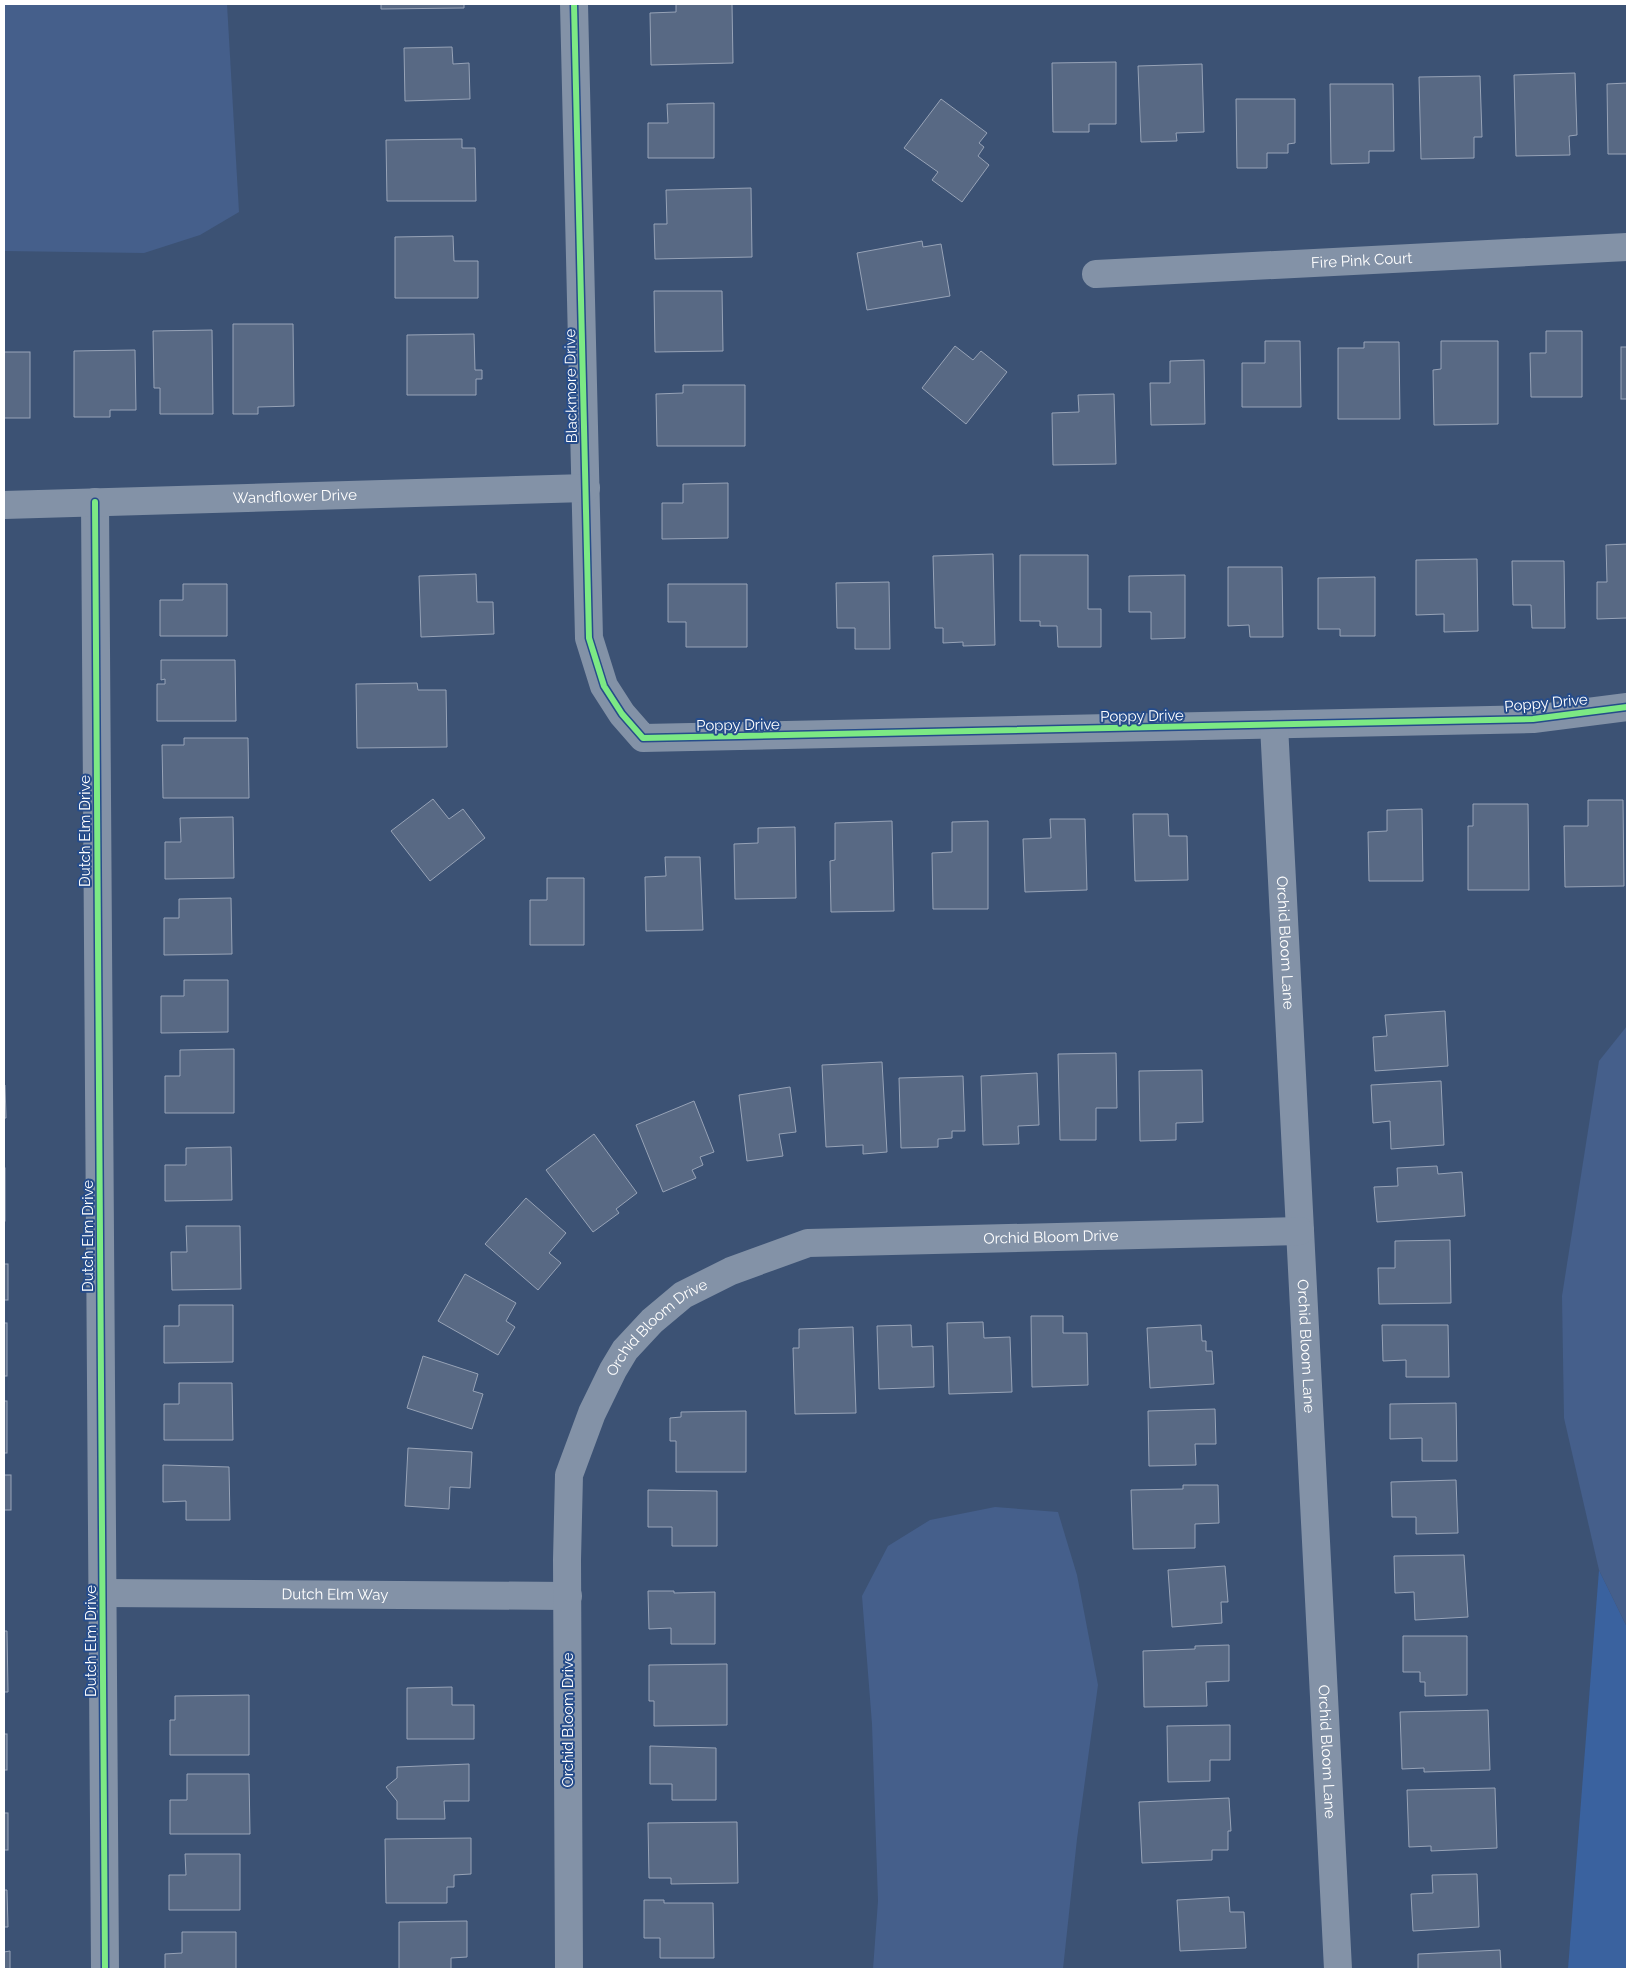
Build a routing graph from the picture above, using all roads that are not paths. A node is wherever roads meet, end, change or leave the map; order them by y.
1 (574, 4) edge
2 (1627, 247) edge
3 (1096, 274) dead end
4 (586, 488) junction
5 (95, 502) junction
6 (4, 505) edge
7 (1627, 707) edge
8 (1274, 725) junction
9 (658, 740) joint
10 (1300, 1231) junction
11 (103, 1593) junction
12 (568, 1596) junction
13 (106, 1969) edge
14 (568, 1969) edge
15 (1338, 1969) edge

1 - 4 street, Blackmore Drive
2 - 3 street, Fire Pink Court
4 - 5 street, Wandflower Drive
4 - 9 street, Blackmore Drive
5 - 6 street, Wandflower Drive
5 - 11 street, Dutch Elm Drive
7 - 8 street, Poppy Drive
8 - 9 street, Poppy Drive
8 - 10 street, Orchid Bloom Lane
10 - 12 street, Orchid Bloom Drive
10 - 15 street, Orchid Bloom Lane
11 - 12 street, Dutch Elm Way
11 - 13 street, Dutch Elm Drive
12 - 14 street, Orchid Bloom Drive

